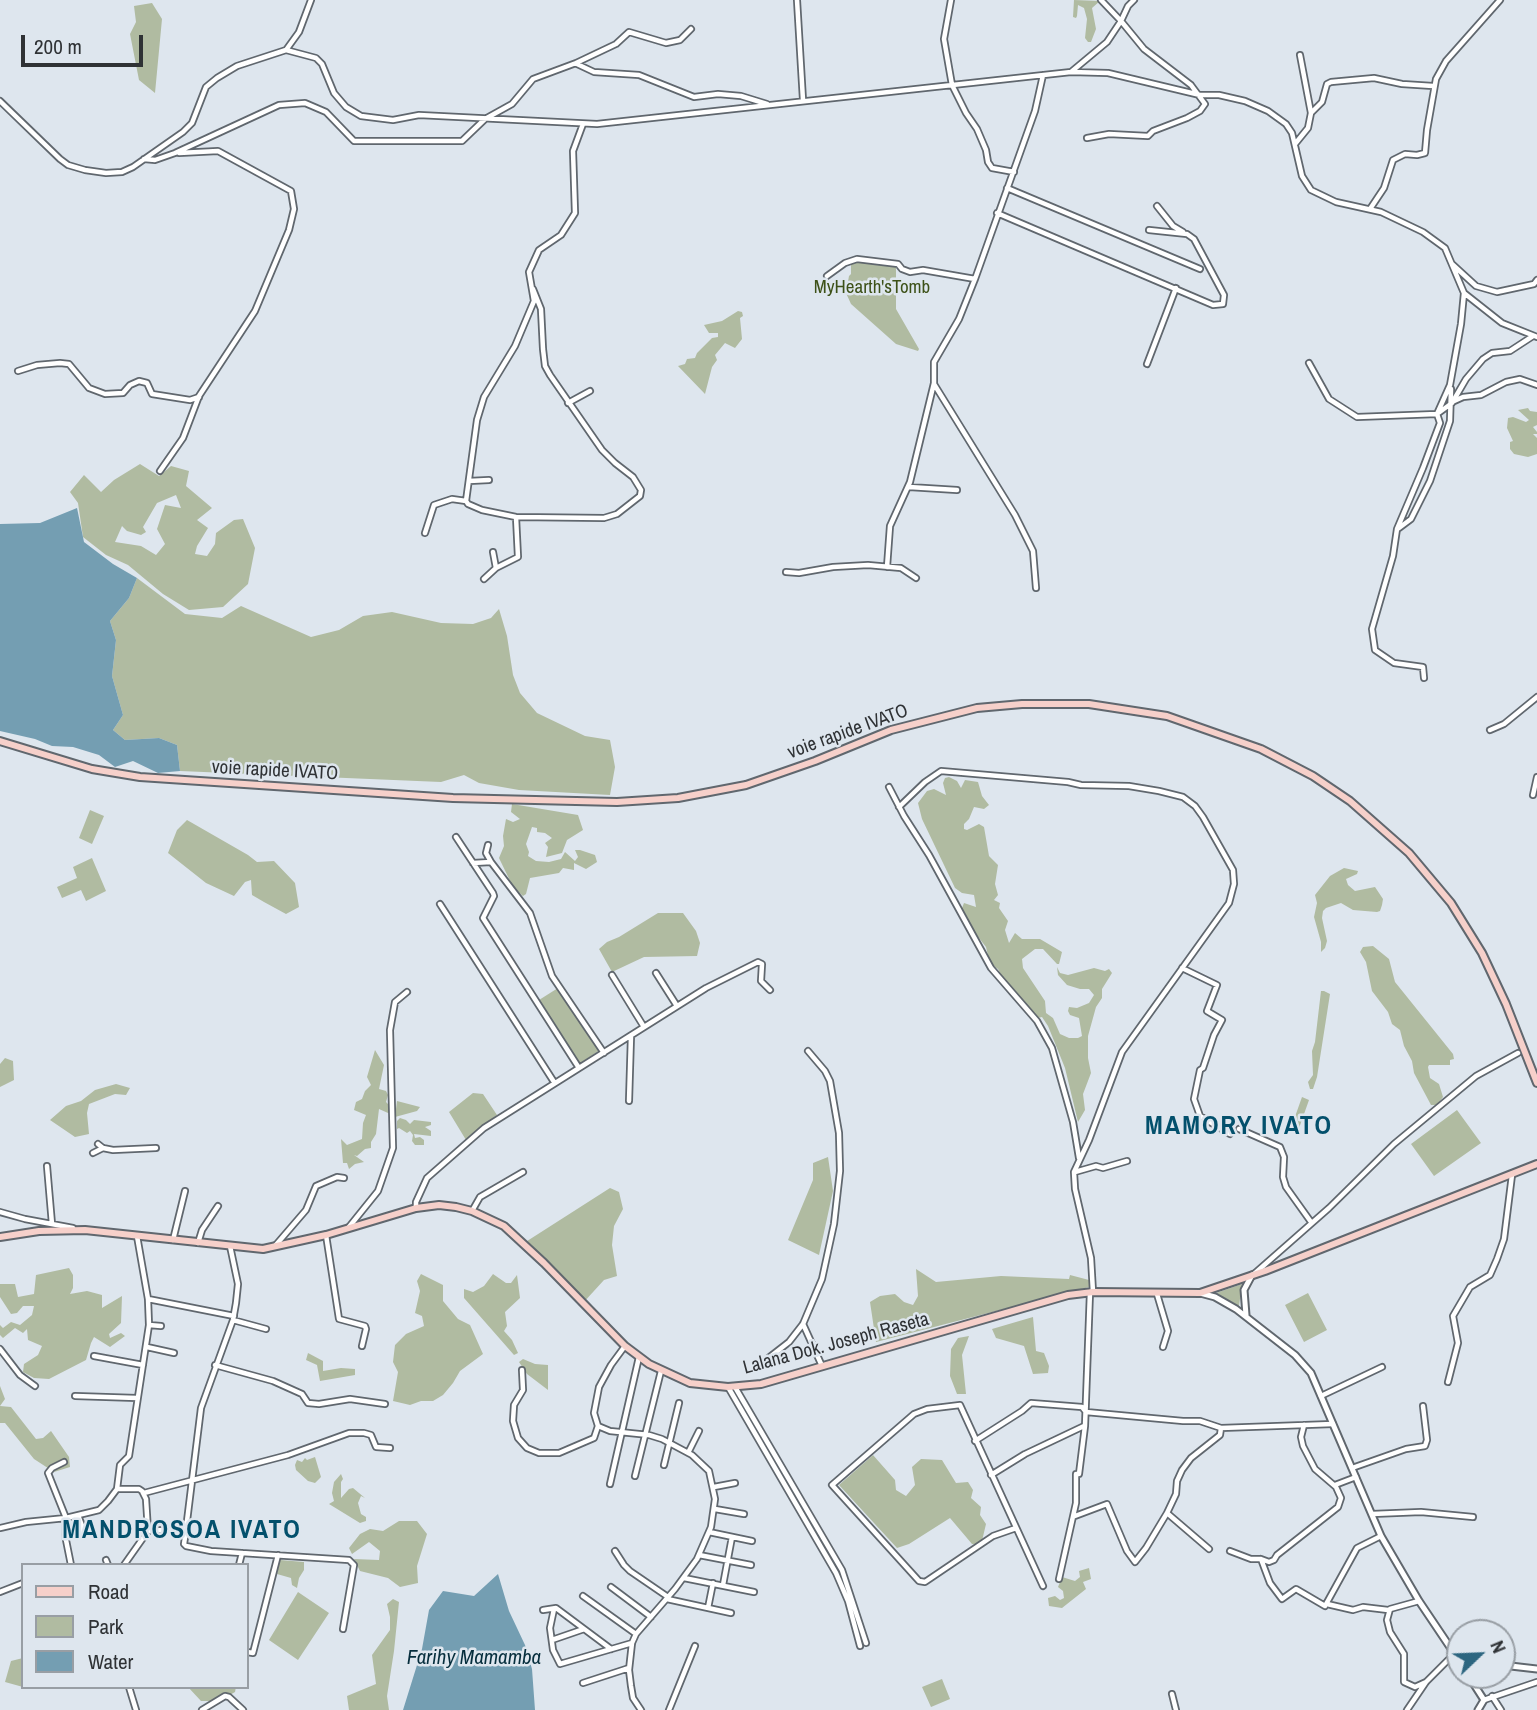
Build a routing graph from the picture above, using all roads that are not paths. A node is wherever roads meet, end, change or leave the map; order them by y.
1 (311, 0) edge
2 (797, 0) edge
3 (951, 0) edge
4 (1101, 0) edge
5 (1134, 0) edge
6 (1500, 0) edge
7 (1121, 21) junction
8 (691, 29) dead end
9 (286, 50) junction
10 (1300, 55) dead end
11 (576, 63) junction
12 (1070, 72) junction
13 (1043, 75) junction
14 (952, 85) junction
15 (1433, 86) junction
16 (1200, 95) junction
17 (803, 100) junction
18 (0, 101) edge
19 (768, 104) junction
20 (1311, 113) junction
21 (485, 119) junction
22 (583, 124) junction
23 (1087, 138) dead end
24 (1294, 145) junction
25 (175, 153) junction
26 (143, 159) junction
27 (1014, 172) junction
28 (1007, 188) junction
29 (1157, 206) dead end
30 (1370, 209) junction
31 (997, 214) junction
32 (1149, 230) dead end
33 (1187, 234) junction
34 (1451, 263) junction
35 (1200, 269) dead end
36 (827, 276) dead end
37 (975, 279) junction
38 (1537, 281) edge
39 (1176, 288) junction
40 (533, 289) junction
41 (1464, 293) junction
42 (1535, 336) edge
43 (1147, 363) dead end
44 (1309, 363) dead end
45 (18, 371) dead end
46 (934, 383) junction
47 (1450, 385) junction
48 (1537, 385) edge
49 (590, 391) dead end
50 (199, 396) junction
51 (568, 403) junction
52 (1452, 403) junction
53 (1437, 414) junction
54 (160, 471) dead end
55 (489, 480) dead end
56 (469, 481) junction
57 (908, 487) junction
58 (957, 490) dead end
59 (466, 501) junction
60 (516, 517) junction
61 (1397, 529) junction
62 (425, 533) dead end
63 (493, 552) dead end
64 (887, 567) junction
65 (496, 568) junction
66 (786, 572) dead end
67 (916, 578) dead end
68 (484, 579) dead end
69 (1036, 588) dead end
70 (1424, 677) dead end
71 (1537, 697) edge
72 (1490, 730) dead end
73 (0, 741) edge
74 (1537, 777) edge
75 (889, 787) dead end
76 (1533, 795) dead end
77 (899, 807) junction
78 (456, 836) dead end
79 (488, 845) dead end
80 (491, 862) junction
81 (473, 863) junction
82 (439, 904) dead end
83 (1182, 968) junction
84 (656, 973) dead end
85 (612, 975) dead end
86 (770, 990) dead end
87 (407, 992) dead end
88 (677, 1006) junction
89 (644, 1027) junction
90 (631, 1035) junction
91 (808, 1051) dead end
92 (604, 1053) junction
93 (1518, 1054) dead end
94 (579, 1068) junction
95 (554, 1082) junction
96 (1537, 1083) edge
97 (629, 1101) dead end
98 (1239, 1129) dead end
99 (1230, 1134) dead end
100 (156, 1148) dead end
101 (93, 1153) dead end
102 (1079, 1158) junction
103 (1127, 1161) dead end
104 (47, 1166) dead end
105 (1536, 1166) edge
106 (523, 1172) dead end
107 (1074, 1172) junction
108 (1512, 1175) junction
109 (344, 1178) dead end
110 (186, 1191) dead end
111 (218, 1206) dead end
112 (416, 1208) junction
113 (472, 1211) junction
114 (0, 1212) edge
115 (1311, 1222) junction
116 (52, 1224) junction
117 (348, 1228) junction
118 (85, 1230) junction
119 (326, 1235) junction
120 (137, 1236) junction
121 (0, 1237) edge
122 (173, 1240) junction
123 (198, 1242) junction
124 (230, 1246) junction
125 (274, 1247) junction
126 (1252, 1275) junction
127 (1091, 1292) junction
128 (1200, 1293) junction
129 (1157, 1294) junction
130 (148, 1299) junction
131 (1247, 1317) junction
132 (234, 1318) junction
133 (803, 1324) junction
134 (149, 1325) junction
135 (161, 1326) dead end
136 (266, 1329) dead end
137 (362, 1346) dead end
138 (625, 1346) junction
139 (147, 1347) junction
140 (1163, 1347) dead end
141 (0, 1349) edge
142 (174, 1353) dead end
143 (94, 1356) dead end
144 (639, 1357) junction
145 (762, 1363) dead end
146 (215, 1365) junction
147 (143, 1366) junction
148 (822, 1366) junction
149 (1382, 1367) dead end
150 (522, 1370) dead end
151 (661, 1371) junction
152 (1448, 1382) dead end
153 (34, 1386) dead end
154 (731, 1387) junction
155 (75, 1395) dead end
156 (1321, 1396) junction
157 (137, 1398) junction
158 (679, 1403) dead end
159 (385, 1404) dead end
160 (1423, 1406) dead end
161 (1086, 1412) junction
162 (1333, 1424) junction
163 (1304, 1425) junction
164 (598, 1426) junction
165 (1085, 1426) junction
166 (1222, 1428) junction
167 (621, 1432) junction
168 (698, 1432) dead end
169 (646, 1434) junction
170 (975, 1441) junction
171 (670, 1443) junction
172 (390, 1448) dead end
173 (688, 1452) junction
174 (64, 1462) dead end
175 (664, 1465) dead end
176 (1352, 1468) junction
177 (991, 1475) junction
178 (635, 1476) dead end
179 (1356, 1477) junction
180 (192, 1481) junction
181 (735, 1483) dead end
182 (610, 1484) dead end
183 (1334, 1485) junction
184 (714, 1486) junction
185 (117, 1489) junction
186 (144, 1493) junction
187 (715, 1508) junction
188 (1167, 1513) junction
189 (744, 1514) dead end
190 (1372, 1514) junction
191 (78, 1515) junction
192 (1074, 1516) junction
193 (1473, 1517) dead end
194 (66, 1518) junction
195 (184, 1527) junction
196 (0, 1528) edge
197 (1016, 1528) junction
198 (148, 1531) junction
199 (709, 1532) junction
200 (65, 1535) junction
201 (1381, 1536) junction
202 (732, 1537) junction
203 (752, 1541) dead end
204 (1209, 1549) dead end
205 (615, 1550) dead end
206 (1230, 1550) dead end
207 (242, 1553) junction
208 (278, 1555) junction
209 (699, 1555) junction
210 (1261, 1559) junction
211 (727, 1561) junction
212 (71, 1563) edge
213 (125, 1563) edge
214 (240, 1563) edge
215 (751, 1565) dead end
216 (684, 1578) junction
217 (1059, 1579) dead end
218 (713, 1583) junction
219 (21, 1584) edge
220 (723, 1586) junction
221 (1043, 1586) dead end
222 (611, 1587) dead end
223 (0, 1592) edge
224 (754, 1592) dead end
225 (583, 1596) dead end
226 (667, 1598) junction
227 (1419, 1601) junction
228 (1327, 1604) junction
229 (708, 1608) junction
230 (554, 1609) junction
231 (543, 1610) dead end
232 (1388, 1610) junction
233 (731, 1613) dead end
234 (651, 1617) junction
235 (344, 1629) dead end
236 (584, 1629) junction
237 (636, 1634) junction
238 (1446, 1639) edge
239 (552, 1640) junction
240 (632, 1643) junction
241 (866, 1643) dead end
242 (695, 1646) dead end
243 (860, 1646) dead end
244 (611, 1649) junction
245 (248, 1652) edge
246 (1446, 1661) edge
247 (1516, 1667) edge
248 (629, 1668) junction
249 (1537, 1669) edge
250 (1426, 1682) junction
251 (1537, 1682) edge
252 (583, 1683) dead end
253 (130, 1689) edge
254 (1477, 1689) edge
255 (1172, 1694) dead end
256 (1492, 1696) junction
257 (1484, 1700) junction
258 (136, 1710) edge
259 (202, 1710) edge
260 (243, 1710) edge
261 (641, 1710) edge
262 (669, 1710) edge
263 (1176, 1710) edge
264 (1407, 1710) edge
265 (1478, 1710) edge
266 (1501, 1710) edge

1 - 9 street
2 - 17 street
3 - 14 street
4 - 7 street
5 - 7 street
6 - 15 street
7 - 12 street
7 - 16 street
8 - 11 street
9 - 21 street
9 - 26 street
10 - 20 street
11 - 19 street
11 - 21 street
12 - 13 street
12 - 16 street
13 - 14 street
13 - 27 street
14 - 17 street
14 - 27 street
15 - 20 street
15 - 30 street
16 - 23 street
16 - 24 street
17 - 19 street
18 - 26 street
19 - 22 street
20 - 24 street
21 - 22 street
21 - 25 street
22 - 40 street
24 - 30 street
25 - 26 street
25 - 50 street
27 - 28 street
28 - 31 street
28 - 35 street
29 - 33 street
30 - 34 street
31 - 37 street
31 - 39 street
32 - 33 street
33 - 39 street
34 - 38 street
34 - 41 street
36 - 37 street
37 - 46 street
39 - 43 street
40 - 51 street
40 - 56 street
41 - 42 street
41 - 47 street
42 - 52 street
44 - 53 street
45 - 50 street
46 - 57 street
46 - 69 street
47 - 52 street
47 - 53 street
48 - 52 street
49 - 51 street
50 - 54 street
51 - 60 street
52 - 53 street
52 - 61 street
53 - 61 street
55 - 56 street
56 - 59 street
57 - 58 street
57 - 64 street
59 - 60 street
59 - 62 street
60 - 65 street
61 - 70 street
63 - 65 street
64 - 66 street
64 - 67 street
65 - 68 street
71 - 72 street
73 - 96 main road, voie rapide IVATO
74 - 76 street
75 - 77 street
77 - 83 street
77 - 102 street
78 - 81 street
79 - 80 street
80 - 81 street
80 - 92 street
81 - 94 street
82 - 95 street
83 - 99 street
83 - 102 street
84 - 88 street
85 - 89 street
86 - 88 street
87 - 117 street
88 - 89 street
89 - 90 street
90 - 92 street
90 - 97 street
91 - 133 street
92 - 94 street
93 - 115 street
94 - 95 street
95 - 112 street
98 - 115 street
100 - 101 street
102 - 107 street
103 - 107 street
104 - 116 street
105 - 108 main road, Lalana Dok. Joseph Raseta
106 - 113 street
107 - 127 street
108 - 126 main road, Lalana Dok. Joseph Raseta
108 - 152 street
109 - 125 street
110 - 122 street
111 - 123 street
112 - 113 main road, Lalana Dok. Joseph Raseta
112 - 117 main road, Lalana Dok. Joseph Raseta
113 - 138 main road, Lalana Dok. Joseph Raseta
114 - 116 street
115 - 126 street
116 - 118 street
117 - 119 main road, Lalana Dok. Joseph Raseta
118 - 120 main road, Lalana Dok. Joseph Raseta
118 - 121 main road, Lalana Dok. Joseph Raseta
119 - 125 main road, Lalana Dok. Joseph Raseta
119 - 137 street
120 - 122 main road, Lalana Dok. Joseph Raseta
120 - 130 street
122 - 123 main road, Lalana Dok. Joseph Raseta
123 - 124 main road, Lalana Dok. Joseph Raseta
124 - 125 main road, Lalana Dok. Joseph Raseta
124 - 132 street
126 - 128 main road, Lalana Dok. Joseph Raseta
126 - 131 street
127 - 129 main road, Lalana Dok. Joseph Raseta
127 - 148 main road, Lalana Dok. Joseph Raseta
127 - 161 street
128 - 129 main road, Lalana Dok. Joseph Raseta
128 - 131 street
129 - 140 street
130 - 132 street
130 - 134 street
131 - 156 street
132 - 136 street
132 - 146 street
133 - 145 street
133 - 148 street
134 - 135 street
134 - 139 street
138 - 144 main road, Lalana Dok. Joseph Raseta
138 - 164 street
139 - 142 street
139 - 147 street
141 - 153 street
143 - 147 street
144 - 151 main road, Lalana Dok. Joseph Raseta
144 - 167 street
146 - 159 street
146 - 180 street
147 - 157 street
148 - 154 main road, Lalana Dok. Joseph Raseta
149 - 156 street
150 - 164 street
151 - 154 main road, Lalana Dok. Joseph Raseta
151 - 169 street
154 - 241 street
154 - 243 street
155 - 157 street
156 - 162 street
157 - 185 street
158 - 171 street
160 - 176 street
161 - 165 street
161 - 166 street
161 - 170 street
162 - 163 street
162 - 176 street
163 - 166 street
163 - 183 street
164 - 167 street
165 - 177 street
165 - 192 street
166 - 188 street
167 - 169 street
167 - 182 street
168 - 173 street
169 - 171 street
169 - 178 street
170 - 177 street
170 - 197 street
171 - 173 street
171 - 175 street
172 - 180 street
173 - 184 street
174 - 194 street
176 - 179 street
177 - 197 street
179 - 183 street
179 - 190 street
180 - 186 street
180 - 195 street
181 - 184 street
183 - 210 street
184 - 187 street
185 - 186 street
185 - 191 street
186 - 198 street
187 - 189 street
187 - 199 street
188 - 192 street
188 - 204 street
190 - 193 street
190 - 201 street
191 - 194 street
191 - 200 street
192 - 217 street
194 - 196 street
194 - 200 street
195 - 198 street
195 - 207 street
197 - 221 street
198 - 213 street
199 - 202 street
199 - 209 street
200 - 212 street
201 - 227 street
201 - 228 street
202 - 203 street
202 - 211 street
205 - 226 street
206 - 210 street
207 - 208 street
207 - 214 street
208 - 235 street
208 - 245 street
209 - 211 street
209 - 216 street
210 - 228 street
211 - 215 street
211 - 220 street
216 - 218 street
216 - 226 street
218 - 220 street
218 - 229 street
219 - 223 street
220 - 224 street
222 - 234 street
225 - 237 street
226 - 229 street
226 - 234 street
227 - 232 street
227 - 238 street
228 - 232 street
229 - 233 street
230 - 231 street
230 - 236 street
230 - 239 street
232 - 250 street
234 - 237 street
236 - 239 street
236 - 244 street
237 - 240 street
239 - 244 street
240 - 244 street
240 - 248 street
242 - 262 street
246 - 250 street
247 - 249 street
248 - 252 street
248 - 261 street
250 - 264 street
251 - 256 street
253 - 258 street
254 - 257 street
255 - 263 street
256 - 257 street
256 - 266 street
257 - 265 street
259 - 260 street

